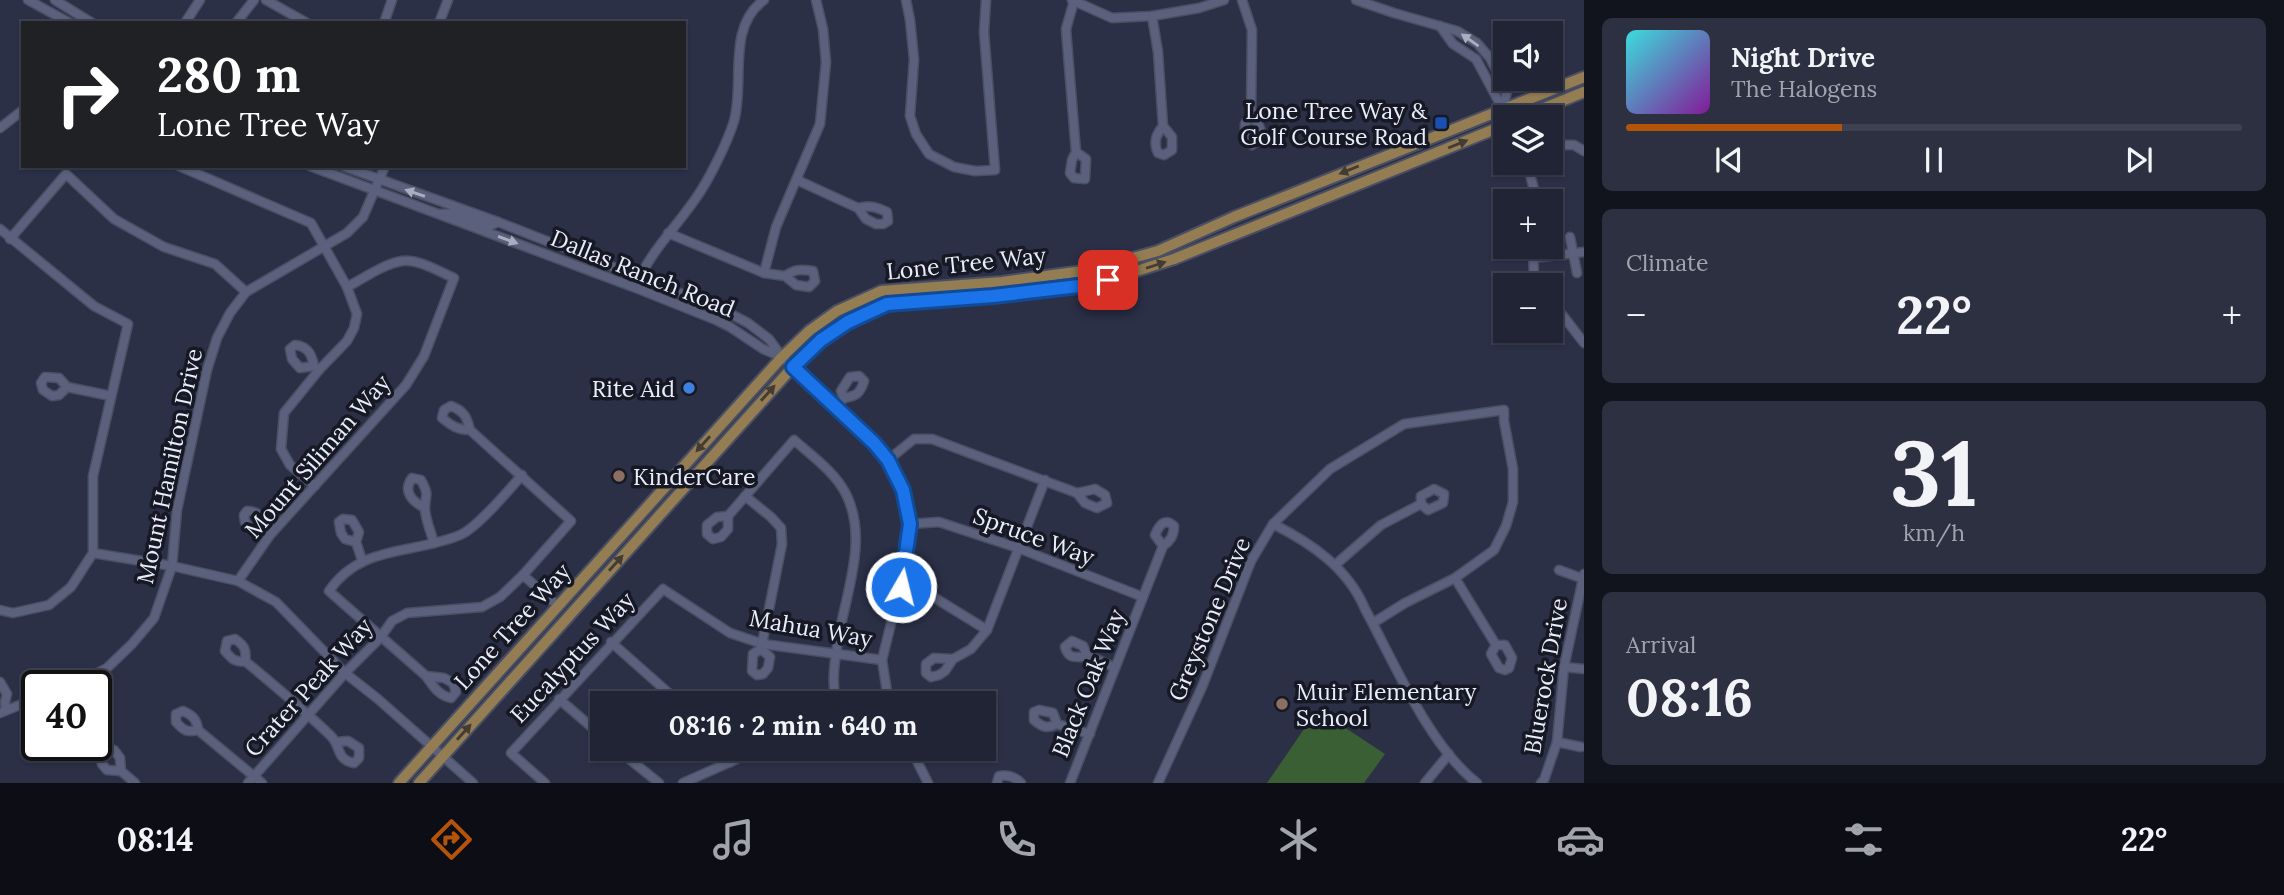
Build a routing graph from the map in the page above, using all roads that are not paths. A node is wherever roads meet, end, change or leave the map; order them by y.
1 (28, 0) edge
2 (55, 0) edge
3 (200, 0) edge
4 (254, 0) edge
5 (266, 0) edge
6 (392, 0) edge
7 (447, 0) edge
8 (746, 0) edge
9 (764, 0) edge
10 (816, 0) edge
11 (906, 0) edge
12 (986, 0) edge
13 (1073, 0) edge
14 (1224, 0) edge
15 (1242, 0) edge
16 (1356, 0) edge
17 (755, 7) junction
18 (1152, 16) junction
19 (66, 21) edge
20 (89, 21) edge
21 (186, 21) edge
22 (238, 21) edge
23 (303, 21) edge
24 (385, 21) edge
25 (440, 21) edge
26 (1440, 26) junction
27 (1584, 77) edge
28 (1584, 92) edge
29 (1499, 105) edge
30 (1506, 105) edge
31 (1523, 105) edge
32 (1552, 105) edge
33 (21, 112) edge
34 (1251, 116) dead end
35 (1493, 118) edge
36 (1163, 126) dead end
37 (0, 128) edge
38 (1493, 130) edge
39 (1563, 145) edge
40 (1584, 151) edge
41 (1076, 152) dead end
42 (184, 168) edge
43 (316, 168) edge
44 (348, 168) edge
45 (384, 168) edge
46 (379, 180) junction
47 (797, 180) junction
48 (376, 190) junction
49 (859, 208) dead end
50 (436, 214) junction
51 (498, 222) junction
52 (0, 229) edge
53 (668, 233) junction
54 (1570, 237) dead end
55 (10, 239) junction
56 (323, 246) junction
57 (1584, 252) edge
58 (1574, 253) junction
59 (1563, 254) edge
60 (764, 273) junction
61 (1577, 273) dead end
62 (785, 276) dead end
63 (639, 278) junction
64 (347, 287) junction
65 (636, 288) junction
66 (246, 292) junction
67 (1563, 316) edge
68 (1584, 343) edge
69 (782, 357) junction
70 (793, 367) junction
71 (67, 387) dead end
72 (111, 396) junction
73 (844, 398) dead end
74 (836, 408) junction
75 (470, 430) dead end
76 (888, 460) junction
77 (522, 475) junction
78 (1045, 480) junction
79 (670, 481) junction
80 (315, 486) junction
81 (1077, 493) dead end
82 (745, 496) junction
83 (1421, 504) dead end
84 (425, 508) dead end
85 (727, 516) dead end
86 (910, 524) junction
87 (1273, 524) junction
88 (640, 536) junction
89 (356, 542) dead end
90 (434, 542) junction
91 (1163, 546) dead end
92 (1018, 548) junction
93 (93, 553) junction
94 (362, 560) junction
95 (1335, 565) junction
96 (172, 566) junction
97 (1559, 570) dead end
98 (523, 575) junction
99 (1455, 578) junction
100 (1583, 578) edge
101 (238, 581) junction
102 (901, 587) junction
103 (663, 589) joint
104 (1143, 597) junction
105 (558, 606) junction
106 (0, 610) edge
107 (1373, 623) junction
108 (987, 630) junction
109 (380, 638) junction
110 (611, 642) junction
111 (1496, 645) dead end
112 (762, 647) junction
113 (835, 655) junction
114 (1088, 657) dead end
115 (953, 659) dead end
116 (882, 660) junction
117 (245, 661) dead end
118 (1563, 667) junction
119 (1115, 668) junction
120 (1584, 669) edge
121 (103, 670) edge
122 (345, 673) junction
123 (426, 676) dead end
124 (0, 682) edge
125 (666, 691) edge
126 (833, 691) edge
127 (887, 691) edge
128 (559, 699) junction
129 (21, 702) edge
130 (3, 707) edge
131 (309, 715) junction
132 (1057, 724) dead end
133 (590, 726) edge
134 (198, 730) dead end
135 (1090, 734) junction
136 (337, 742) dead end
137 (1556, 742) junction
138 (432, 746) junction
139 (1583, 748) edge
140 (1449, 754) junction
141 (443, 756) junction
142 (632, 761) edge
143 (917, 761) edge
144 (731, 762) edge
145 (121, 771) dead end
146 (251, 779) edge
147 (135, 783) edge
148 (262, 783) edge
149 (399, 783) edge
150 (419, 783) edge
151 (473, 783) edge
152 (545, 783) edge
153 (659, 783) edge
154 (683, 783) edge
155 (928, 783) edge
156 (997, 783) edge
157 (1021, 783) edge
158 (1070, 783) edge
159 (1158, 783) edge
160 (1425, 783) edge
161 (1477, 783) edge
162 (1541, 783) edge

1 - 19 street
2 - 20 street
3 - 21 street
4 - 22 street
5 - 23 street
6 - 24 street
7 - 25 street
8 - 17 street
9 - 17 street
10 - 47 street
11 - 12 street
13 - 18 street
13 - 41 street
14 - 18 street
15 - 34 street
16 - 26 street
17 - 53 street
18 - 36 street
26 - 29 street
30 -> 26 street
27 - 31 main road, Lone Tree Way
28 - 32 main road
33 - 37 street
35 -> 69 main road, Lone Tree Way
70 -> 38 main road, Lone Tree Way
39 - 40 street
42 - 56 street
43 - 48 street, Dallas Ranch Road
44 - 46 street, Dallas Ranch Road
45 - 46 street, Mount Hamilton Drive
46 - 48 street, Mount Hamilton Drive
51 -> 46 street, Dallas Ranch Road
47 - 49 street
47 - 60 street
48 - 50 street, Dallas Ranch Road
48 - 56 street, Mount Hamilton Drive
50 - 51 street
50 -> 65 street, Dallas Ranch Road
51 - 63 street, Dallas Ranch Road
52 - 55 street
53 - 60 street
53 - 63 street
54 - 58 street
55 - 66 street
55 - 72 street
56 - 64 street
56 - 66 street, Mount Hamilton Drive
57 - 58 street
58 - 59 street
58 - 61 street
60 - 62 street
63 - 65 street
63 - 69 street, Dallas Ranch Road
64 - 80 street
64 - 80 street, Mount Siliman Way
65 - 69 street, Dallas Ranch Road
66 - 96 street, Mount Hamilton Drive
67 - 68 street
69 - 70 street
69 -> 79 main road, Lone Tree Way
70 - 74 street
88 -> 70 main road, Lone Tree Way
71 - 72 street
72 - 93 street
73 - 74 street
74 - 76 street
75 - 77 street
76 - 78 street
76 - 86 street
77 - 90 street
77 - 98 street, Crater Peak Way
78 - 81 street
78 - 92 street
79 - 88 main road
79 - 105 main road, Lone Tree Way
80 - 101 street, Mount Siliman Way
82 - 85 street
82 - 112 street
82 - 113 street
83 - 95 street
84 - 90 street
86 - 92 street, Spruce Way
86 - 102 street
87 - 95 street
87 - 99 street, Greystone Drive
87 - 159 street, Greystone Drive
141 -> 88 main road, Lone Tree Way
89 - 94 street
90 - 94 street
91 - 104 street, Black Oak Way
92 - 104 street, Spruce Way
92 - 108 street
93 - 96 street
93 - 106 street
94 - 109 street
95 - 107 street
96 - 101 street
96 - 121 street, Mount Hamilton Drive
97 - 100 street
98 - 105 street
98 - 109 street, Crater Peak Way
99 - 107 street
99 - 111 street
100 - 118 street, Bluerock Drive
101 - 122 street
102 - 108 street
102 - 116 street
103 - 110 street, Eucalyptus Way
103 - 112 street, Mahua Way
104 - 119 street, Black Oak Way
105 - 138 main road, Lone Tree Way
107 - 140 street
108 - 115 street
109 - 122 street, Crater Peak Way
109 - 123 street
110 - 125 street
110 - 128 street, Eucalyptus Way
112 - 113 street, Mahua Way
113 - 116 street, Mahua Way
113 - 126 street
114 - 119 street
116 - 127 street
117 - 131 street
118 - 120 street
118 - 137 street, Bluerock Drive
119 - 135 street, Black Oak Way
122 - 131 street, Crater Peak Way
122 - 138 street
124 - 130 street
128 - 133 street
128 - 152 street, Eucalyptus Way
129 - 130 street
131 - 136 street
131 - 146 street, Crater Peak Way
132 - 135 street
134 - 146 street
135 - 158 street, Black Oak Way
137 - 139 street
137 - 162 street, Bluerock Drive
138 - 141 street
138 - 149 main road, Lone Tree Way
140 - 160 street
140 - 161 street
141 - 150 main road, Lone Tree Way
141 - 151 street
142 - 153 street
143 - 155 street
144 - 154 street
145 - 147 street
146 - 148 street
156 - 157 street

